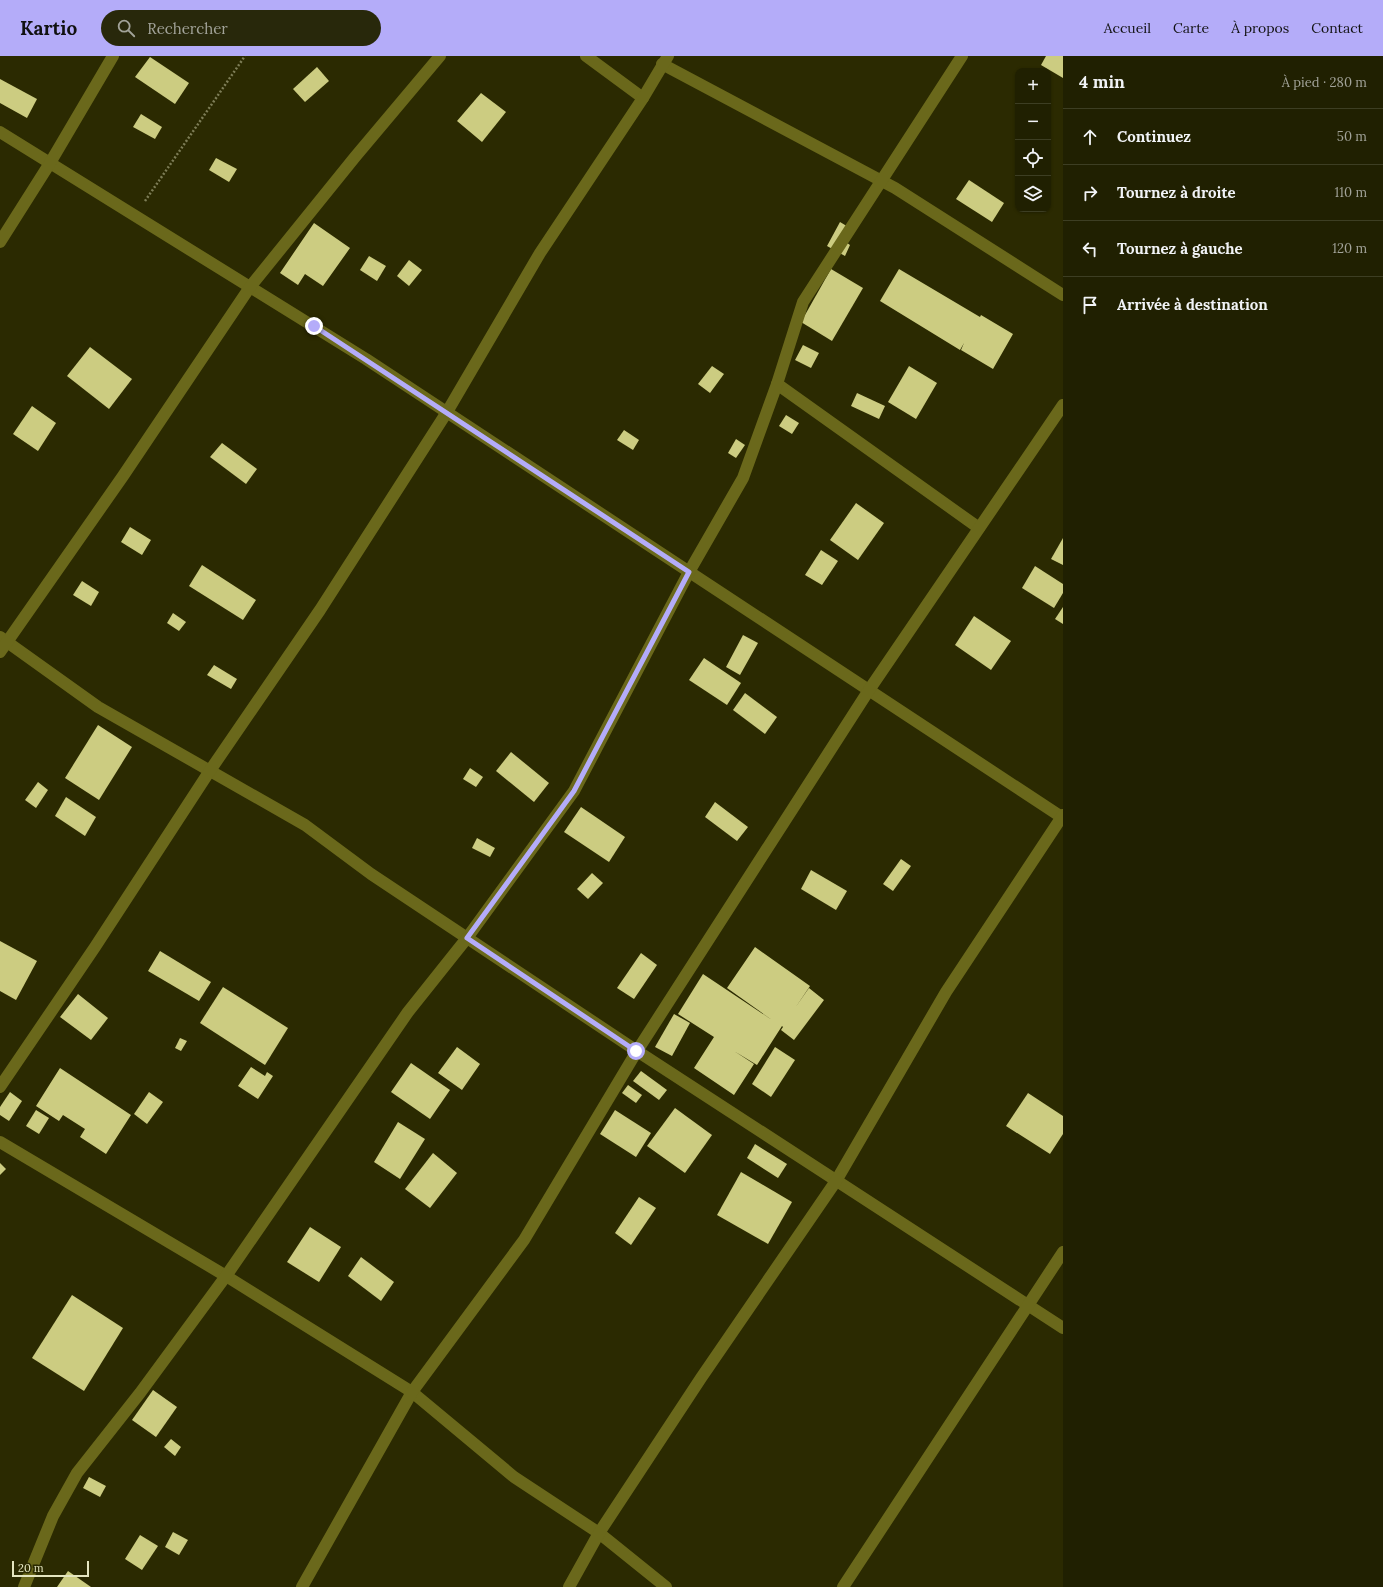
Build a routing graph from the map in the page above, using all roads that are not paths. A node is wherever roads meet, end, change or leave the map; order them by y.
1 (113, 56) edge
2 (440, 56) edge
3 (586, 56) edge
4 (962, 56) edge
5 (665, 60) edge
6 (643, 98) junction
7 (0, 132) edge
8 (50, 163) junction
9 (881, 181) junction
10 (0, 242) edge
11 (250, 287) junction
12 (1063, 295) edge
13 (777, 384) junction
14 (1063, 405) edge
15 (447, 412) junction
16 (979, 528) junction
17 (689, 572) junction
18 (3, 639) edge
19 (0, 652) edge
20 (869, 690) junction
21 (209, 772) junction
22 (1063, 816) edge
23 (467, 938) junction
24 (636, 1051) junction
25 (0, 1087) edge
26 (0, 1142) edge
27 (836, 1181) junction
28 (1063, 1252) edge
29 (226, 1276) junction
30 (1029, 1306) junction
31 (1063, 1328) edge
32 (412, 1392) junction
33 (599, 1533) junction
34 (24, 1587) edge
35 (302, 1587) edge
36 (569, 1587) edge
37 (666, 1587) edge
38 (843, 1587) edge

1 - 8 street
2 - 11 street
3 - 6 street
4 - 9 street
5 - 6 street
5 - 9 street
6 - 15 street
7 - 8 street
8 - 10 street
8 - 11 street
9 - 12 street
9 - 13 street
11 - 15 street
11 - 18 street
13 - 16 street
13 - 17 street
14 - 16 street
15 - 17 street
15 - 21 street
16 - 20 street
17 - 20 street
17 - 23 street
18 - 19 street
18 - 21 street
20 - 22 street
20 - 24 street
21 - 23 street
21 - 25 street
22 - 27 street
23 - 24 street
23 - 29 street
24 - 27 street
24 - 32 street
26 - 29 street
27 - 30 street
27 - 33 street
28 - 30 street
29 - 32 street
29 - 34 street
30 - 31 street
30 - 38 street
32 - 33 street
32 - 35 street
33 - 36 street
33 - 37 street

